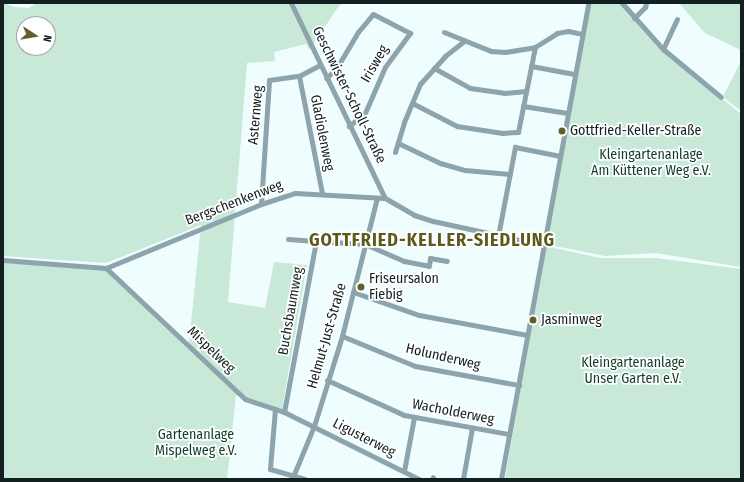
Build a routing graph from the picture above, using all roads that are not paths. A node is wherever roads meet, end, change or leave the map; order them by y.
1 (291, 3) edge
2 (588, 3) edge
3 (622, 3) edge
4 (646, 3) edge
5 (634, 18) junction
6 (677, 19) dead end
7 (444, 32) dead end
8 (582, 34) junction
9 (463, 42) junction
10 (535, 47) junction
11 (663, 49) junction
12 (320, 65) junction
13 (531, 66) junction
14 (434, 68) junction
15 (574, 74) junction
16 (299, 76) junction
17 (326, 78) junction
18 (526, 91) junction
19 (721, 97) dead end
20 (412, 103) junction
21 (523, 106) junction
22 (567, 114) junction
23 (349, 126) junction
24 (398, 143) junction
25 (395, 152) dead end
26 (560, 156) junction
27 (510, 174) junction
28 (322, 193) junction
29 (377, 198) junction
30 (385, 198) junction
31 (261, 204) junction
32 (498, 236) junction
33 (288, 239) dead end
34 (316, 241) junction
35 (365, 244) junction
36 (543, 245) junction
37 (3, 260) edge
38 (447, 261) dead end
39 (106, 268) junction
40 (353, 292) junction
41 (527, 335) junction
42 (342, 336) junction
43 (327, 380) junction
44 (518, 385) junction
45 (276, 409) junction
46 (284, 412) junction
47 (414, 417) junction
48 (314, 426) junction
49 (472, 428) junction
50 (509, 434) junction
51 (404, 471) junction
52 (293, 478) edge
53 (305, 479) edge
54 (419, 479) edge
55 (463, 479) edge
56 (501, 479) edge

1 - 12 street, Geschwister-Scholl-Straße
2 - 8 street
3 - 5 street
4 - 5 street
5 - 11 street
6 - 11 street
7 - 9 street
8 - 10 street
8 - 15 street
9 - 10 street
9 - 14 street
10 - 13 street
11 - 19 street
12 - 16 street, Asternweg
12 - 17 street, Geschwister-Scholl-Straße
13 - 15 street
13 - 18 street
14 - 18 street
14 - 20 street
15 - 22 street
16 - 28 street, Gladiolenweg
16 - 31 street, Asternweg
17 - 23 street, Geschwister-Scholl-Straße
17 - 23 street, Irisweg
18 - 21 street
20 - 21 street
20 - 24 street
21 - 22 street
22 - 26 street
23 - 30 street, Geschwister-Scholl-Straße
24 - 25 street
24 - 27 street
26 - 27 street
26 - 36 street
27 - 32 street
28 - 29 street, Bergschenkenweg
28 - 31 street, Bergschenkenweg
29 - 30 street, Bergschenkenweg
29 - 35 street, Helmut-Just-Straße
30 - 32 street
31 - 39 street, Bergschenkenweg
32 - 36 street
33 - 34 street
34 - 35 street
34 - 46 street, Buchsbaumweg
35 - 38 street
35 - 40 street, Helmut-Just-Straße
36 - 41 street
37 - 39 street, Bergschenkenweg
39 - 45 street, Mispelweg
40 - 41 street
40 - 42 street, Helmut-Just-Straße
41 - 44 street
42 - 43 street, Helmut-Just-Straße
42 - 44 street, Holunderweg
43 - 47 street, Wacholderweg
43 - 48 street, Helmut-Just-Straße
44 - 50 street
45 - 46 street, Mispelweg
45 - 52 street
46 - 48 street, Mispelweg
47 - 49 street, Wacholderweg
47 - 51 street
48 - 51 street, Ligusterweg
48 - 52 street, Helmut-Just-Straße
49 - 50 street, Wacholderweg
49 - 55 street
50 - 56 street
51 - 54 street, Ligusterweg
52 - 53 street

